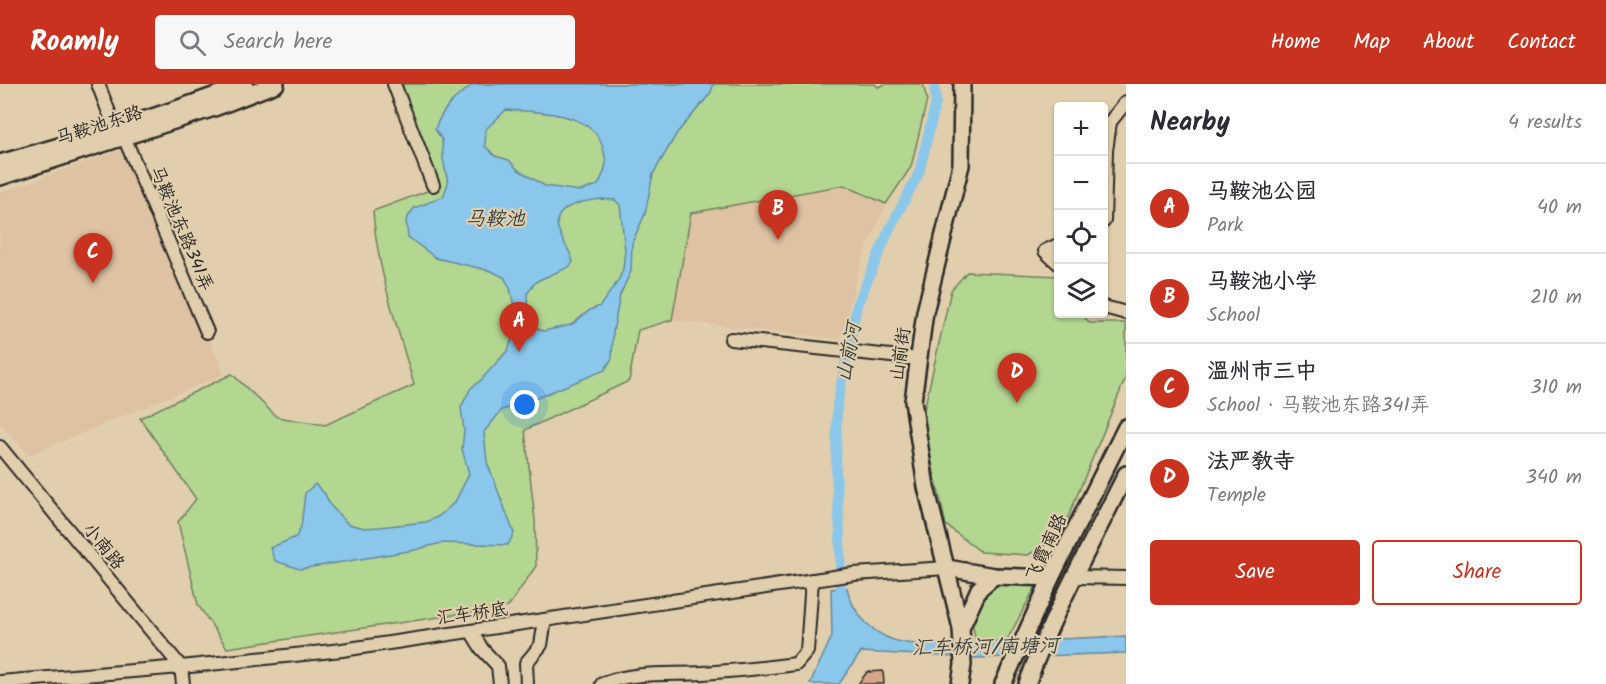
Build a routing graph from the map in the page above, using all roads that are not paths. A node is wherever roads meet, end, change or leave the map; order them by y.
1 (98, 84) edge
2 (245, 84) edge
3 (276, 84) edge
4 (394, 84) edge
5 (962, 84) edge
6 (1126, 102) edge
7 (120, 133) junction
8 (0, 163) edge
9 (0, 177) edge
10 (433, 185) dead end
11 (1104, 210) edge
12 (1054, 247) edge
13 (1054, 259) edge
14 (1108, 308) edge
15 (1126, 313) edge
16 (207, 332) dead end
17 (731, 339) dead end
18 (918, 359) junction
19 (1126, 427) edge
20 (0, 447) edge
21 (1126, 474) edge
22 (947, 568) junction
23 (994, 576) junction
24 (1076, 577) junction
25 (1051, 578) junction
26 (1126, 578) edge
27 (817, 579) junction
28 (545, 620) junction
29 (961, 630) junction
30 (471, 631) junction
31 (181, 667) junction
32 (0, 682) edge
33 (183, 684) edge
34 (500, 684) edge
35 (527, 684) edge
36 (602, 684) edge
37 (960, 684) edge
38 (1003, 684) edge
39 (1027, 684) edge

1 - 7 street, 马鞍池东路341弄
2 - 7 main road, 马鞍池东路
3 - 7 main road, 马鞍池东路
4 - 10 street
5 - 18 main road, 山前街
6 - 11 street
7 - 8 main road, 马鞍池东路
7 - 9 main road, 马鞍池东路
7 - 16 street, 马鞍池东路341弄
12 - 13 street
14 - 15 street
17 - 18 street
18 - 22 main road, 山前街
19 - 25 main road, 飞霞南路
20 - 31 street, 小南路
21 - 24 main road
22 - 23 main road
22 - 27 street, 汇车桥底
22 - 29 main road, 山前街
23 - 25 main road
23 - 29 main road, 山前街
24 - 26 street
24 - 39 main road
25 - 38 main road, 飞霞南路
27 - 28 street, 汇车桥底
27 - 36 street
28 - 30 street, 汇车桥底
28 - 35 street
29 - 37 main road, 山前街
30 - 31 street, 汇车桥底
30 - 34 street
31 - 32 street, 汇车桥底
31 - 33 street

